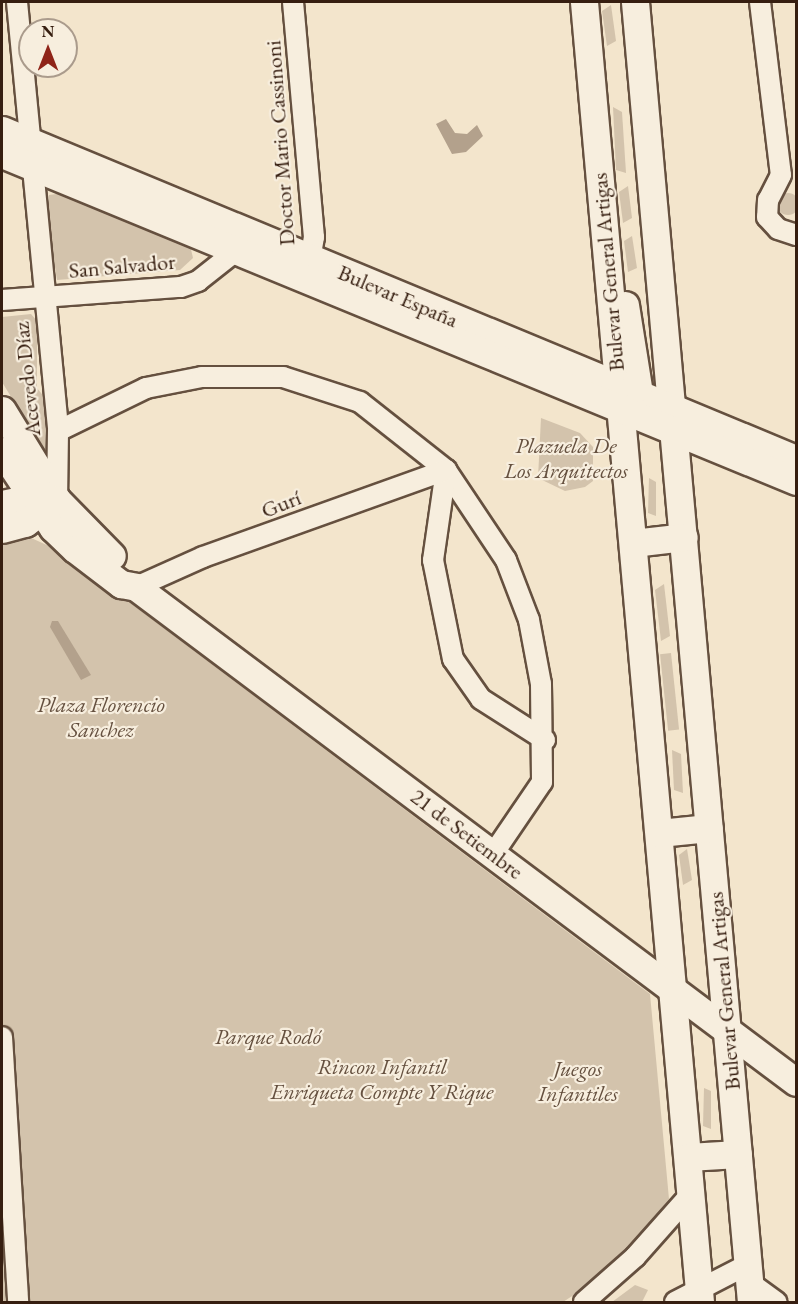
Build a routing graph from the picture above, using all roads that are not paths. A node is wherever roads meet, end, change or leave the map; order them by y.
1 (17, 2) edge
2 (293, 2) edge
3 (584, 2) edge
4 (635, 2) edge
5 (760, 2) edge
6 (2, 130) edge
7 (29, 153) junction
8 (2, 154) edge
9 (789, 178) edge
10 (796, 235) edge
11 (236, 251) junction
12 (608, 268) junction
13 (308, 269) junction
14 (43, 297) junction
15 (2, 300) edge
16 (619, 398) junction
17 (645, 398) junction
18 (2, 410) edge
19 (673, 421) junction
20 (58, 431) junction
21 (2, 451) edge
22 (796, 459) edge
23 (446, 470) junction
24 (796, 481) edge
25 (43, 502) junction
26 (2, 504) edge
27 (2, 529) edge
28 (684, 537) junction
29 (633, 543) junction
30 (136, 587) junction
31 (545, 740) junction
32 (709, 828) junction
33 (659, 833) junction
34 (493, 854) junction
35 (672, 987) junction
36 (728, 1029) junction
37 (2, 1037) edge
38 (796, 1082) edge
39 (738, 1154) junction
40 (688, 1157) junction
41 (691, 1194) junction
42 (749, 1283) edge
43 (699, 1296) edge
44 (18, 1302) edge
45 (584, 1302) edge
46 (675, 1302) edge
47 (777, 1302) edge

1 - 7 street, Acevedo Díaz
2 - 13 street, Doctor Mario Cassinoni
3 - 12 main road, Bulevar General Artigas
4 - 19 main road, Bulevar General Artigas
5 - 9 street
6 - 7 main road, Bulevar España
7 - 8 main road, Bulevar España
7 - 11 main road, Bulevar España
7 - 13 main road, Bulevar España
7 - 14 street, Acevedo Díaz
9 - 10 street
11 - 13 main road, Bulevar España
11 - 14 street, San Salvador
12 - 16 main road, Bulevar General Artigas
12 - 17 main road
13 - 16 main road, Bulevar España
14 - 15 street, San Salvador
14 - 20 street, Acevedo Díaz
16 - 17 main road, Bulevar España
16 - 19 main road, Bulevar España
16 - 29 main road, Bulevar General Artigas
17 - 19 main road, Bulevar España
18 - 25 main road, 21 de Setiembre
19 - 22 main road, Bulevar España
19 - 24 main road, Bulevar España
19 - 28 main road, Bulevar General Artigas
20 - 23 street
20 - 25 street, Acevedo Díaz
21 - 25 main road, 21 de Setiembre
23 - 30 street, Gurí
23 - 31 street
23 - 31 street
25 - 26 main road
25 - 27 main road
25 - 30 main road, 21 de Setiembre
28 - 29 main road
28 - 32 main road, Bulevar General Artigas
29 - 33 main road, Bulevar General Artigas
30 - 34 main road, 21 de Setiembre
31 - 34 street
32 - 33 main road
32 - 36 main road, Bulevar General Artigas
33 - 35 main road, Bulevar General Artigas
34 - 35 main road, 21 de Setiembre
35 - 36 main road, 21 de Setiembre
35 - 40 main road, Bulevar General Artigas
36 - 38 main road, 21 de Setiembre
36 - 39 main road, Bulevar General Artigas
37 - 44 street
39 - 40 main road
39 - 42 main road, Bulevar General Artigas
40 - 41 main road, Bulevar General Artigas
41 - 43 main road, Bulevar General Artigas
41 - 45 street
42 - 43 street
42 - 47 street
43 - 46 street

